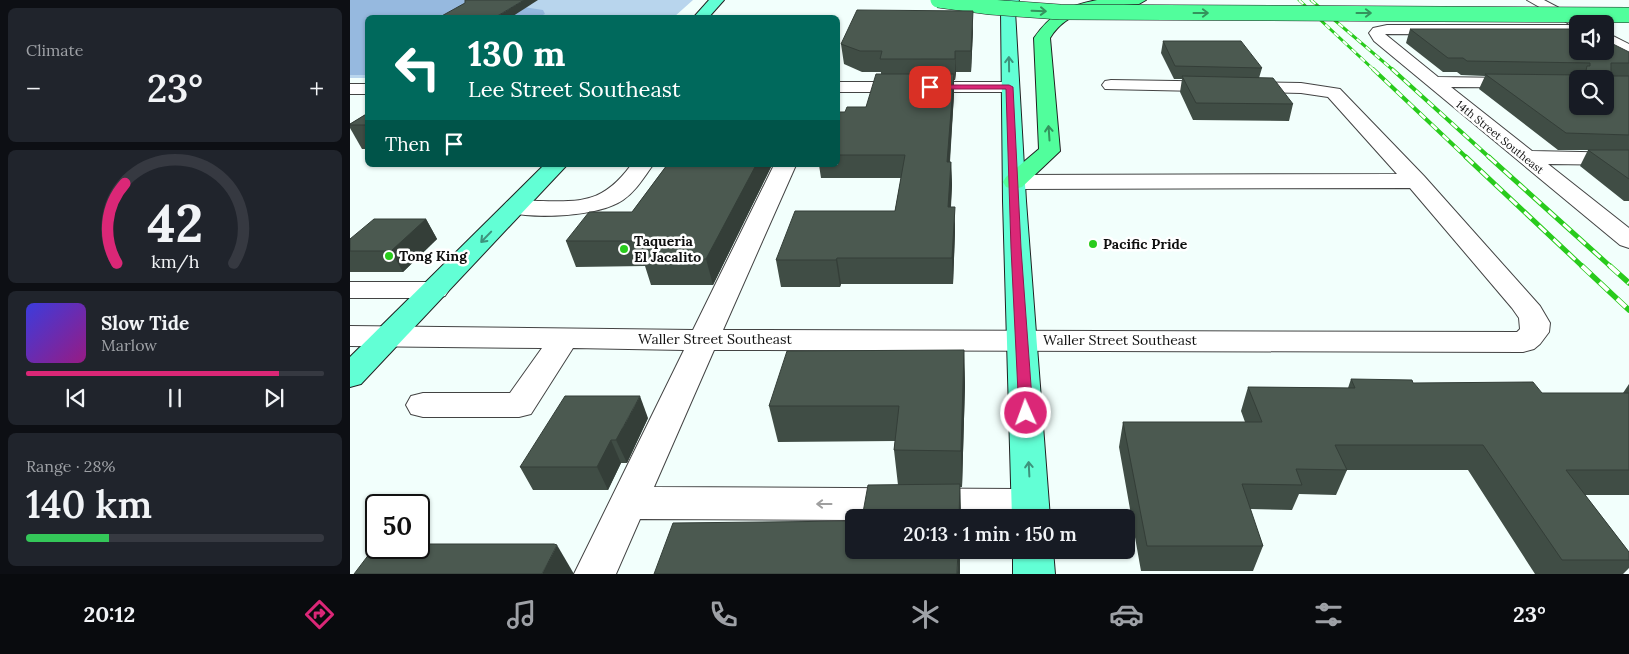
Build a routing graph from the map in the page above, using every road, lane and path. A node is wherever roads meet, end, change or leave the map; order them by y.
1 (717, 0) edge
2 (938, 0) edge
3 (1012, 0) edge
4 (1139, 0) edge
5 (1328, 0) edge
6 (1534, 0) edge
7 (1629, 7) edge
8 (1629, 14) edge
9 (703, 15) edge
10 (1569, 19) edge
11 (1569, 30) edge
12 (1614, 31) edge
13 (1621, 31) dead end
14 (1614, 42) edge
15 (1629, 50) edge
16 (1433, 82) junction
17 (1569, 84) edge
18 (1110, 85) dead end
19 (840, 87) edge
20 (1009, 87) junction
21 (350, 89) edge
22 (365, 89) edge
23 (1526, 157) junction
24 (1629, 159) edge
25 (554, 167) edge
26 (640, 167) edge
27 (784, 167) edge
28 (1416, 181) junction
29 (1014, 182) junction
30 (515, 207) junction
31 (1629, 240) edge
32 (350, 290) edge
33 (435, 290) junction
34 (350, 336) edge
35 (389, 336) junction
36 (565, 338) junction
37 (704, 340) junction
38 (1023, 340) junction
39 (350, 376) edge
40 (423, 405) dead end
41 (628, 503) junction
42 (930, 509) edge
43 (1031, 509) edge
44 (1033, 559) edge
45 (595, 574) edge
46 (1034, 574) edge

1 - 9 main road
2 -> 8 highway, bridge
20 -> 3 main road
29 -> 4 highway
5 - 7 highway
6 - 10 street
11 - 16 street, 14th Street Southeast
12 - 13 street
14 - 15 street
16 - 17 street
16 - 23 street, 14th Street Southeast
18 - 28 street, Waller Street Southeast
19 - 20 street
20 - 29 main road
21 - 22 street
23 - 24 street
23 - 31 street, 14th Street Southeast
25 - 30 main road
26 - 30 street
27 - 37 street
28 - 29 street
28 - 38 street, Waller Street Southeast
29 - 38 main road
30 -> 33 main road
32 - 33 street
33 - 35 main road
34 - 35 street, Waller Street Southeast
35 - 36 street, Waller Street Southeast
35 - 39 main road
36 - 37 street, Waller Street Southeast
36 - 40 street
37 - 38 street, Waller Street Southeast
37 - 41 street
43 -> 38 main road
42 -> 41 street
41 - 45 street
44 - 46 main road

